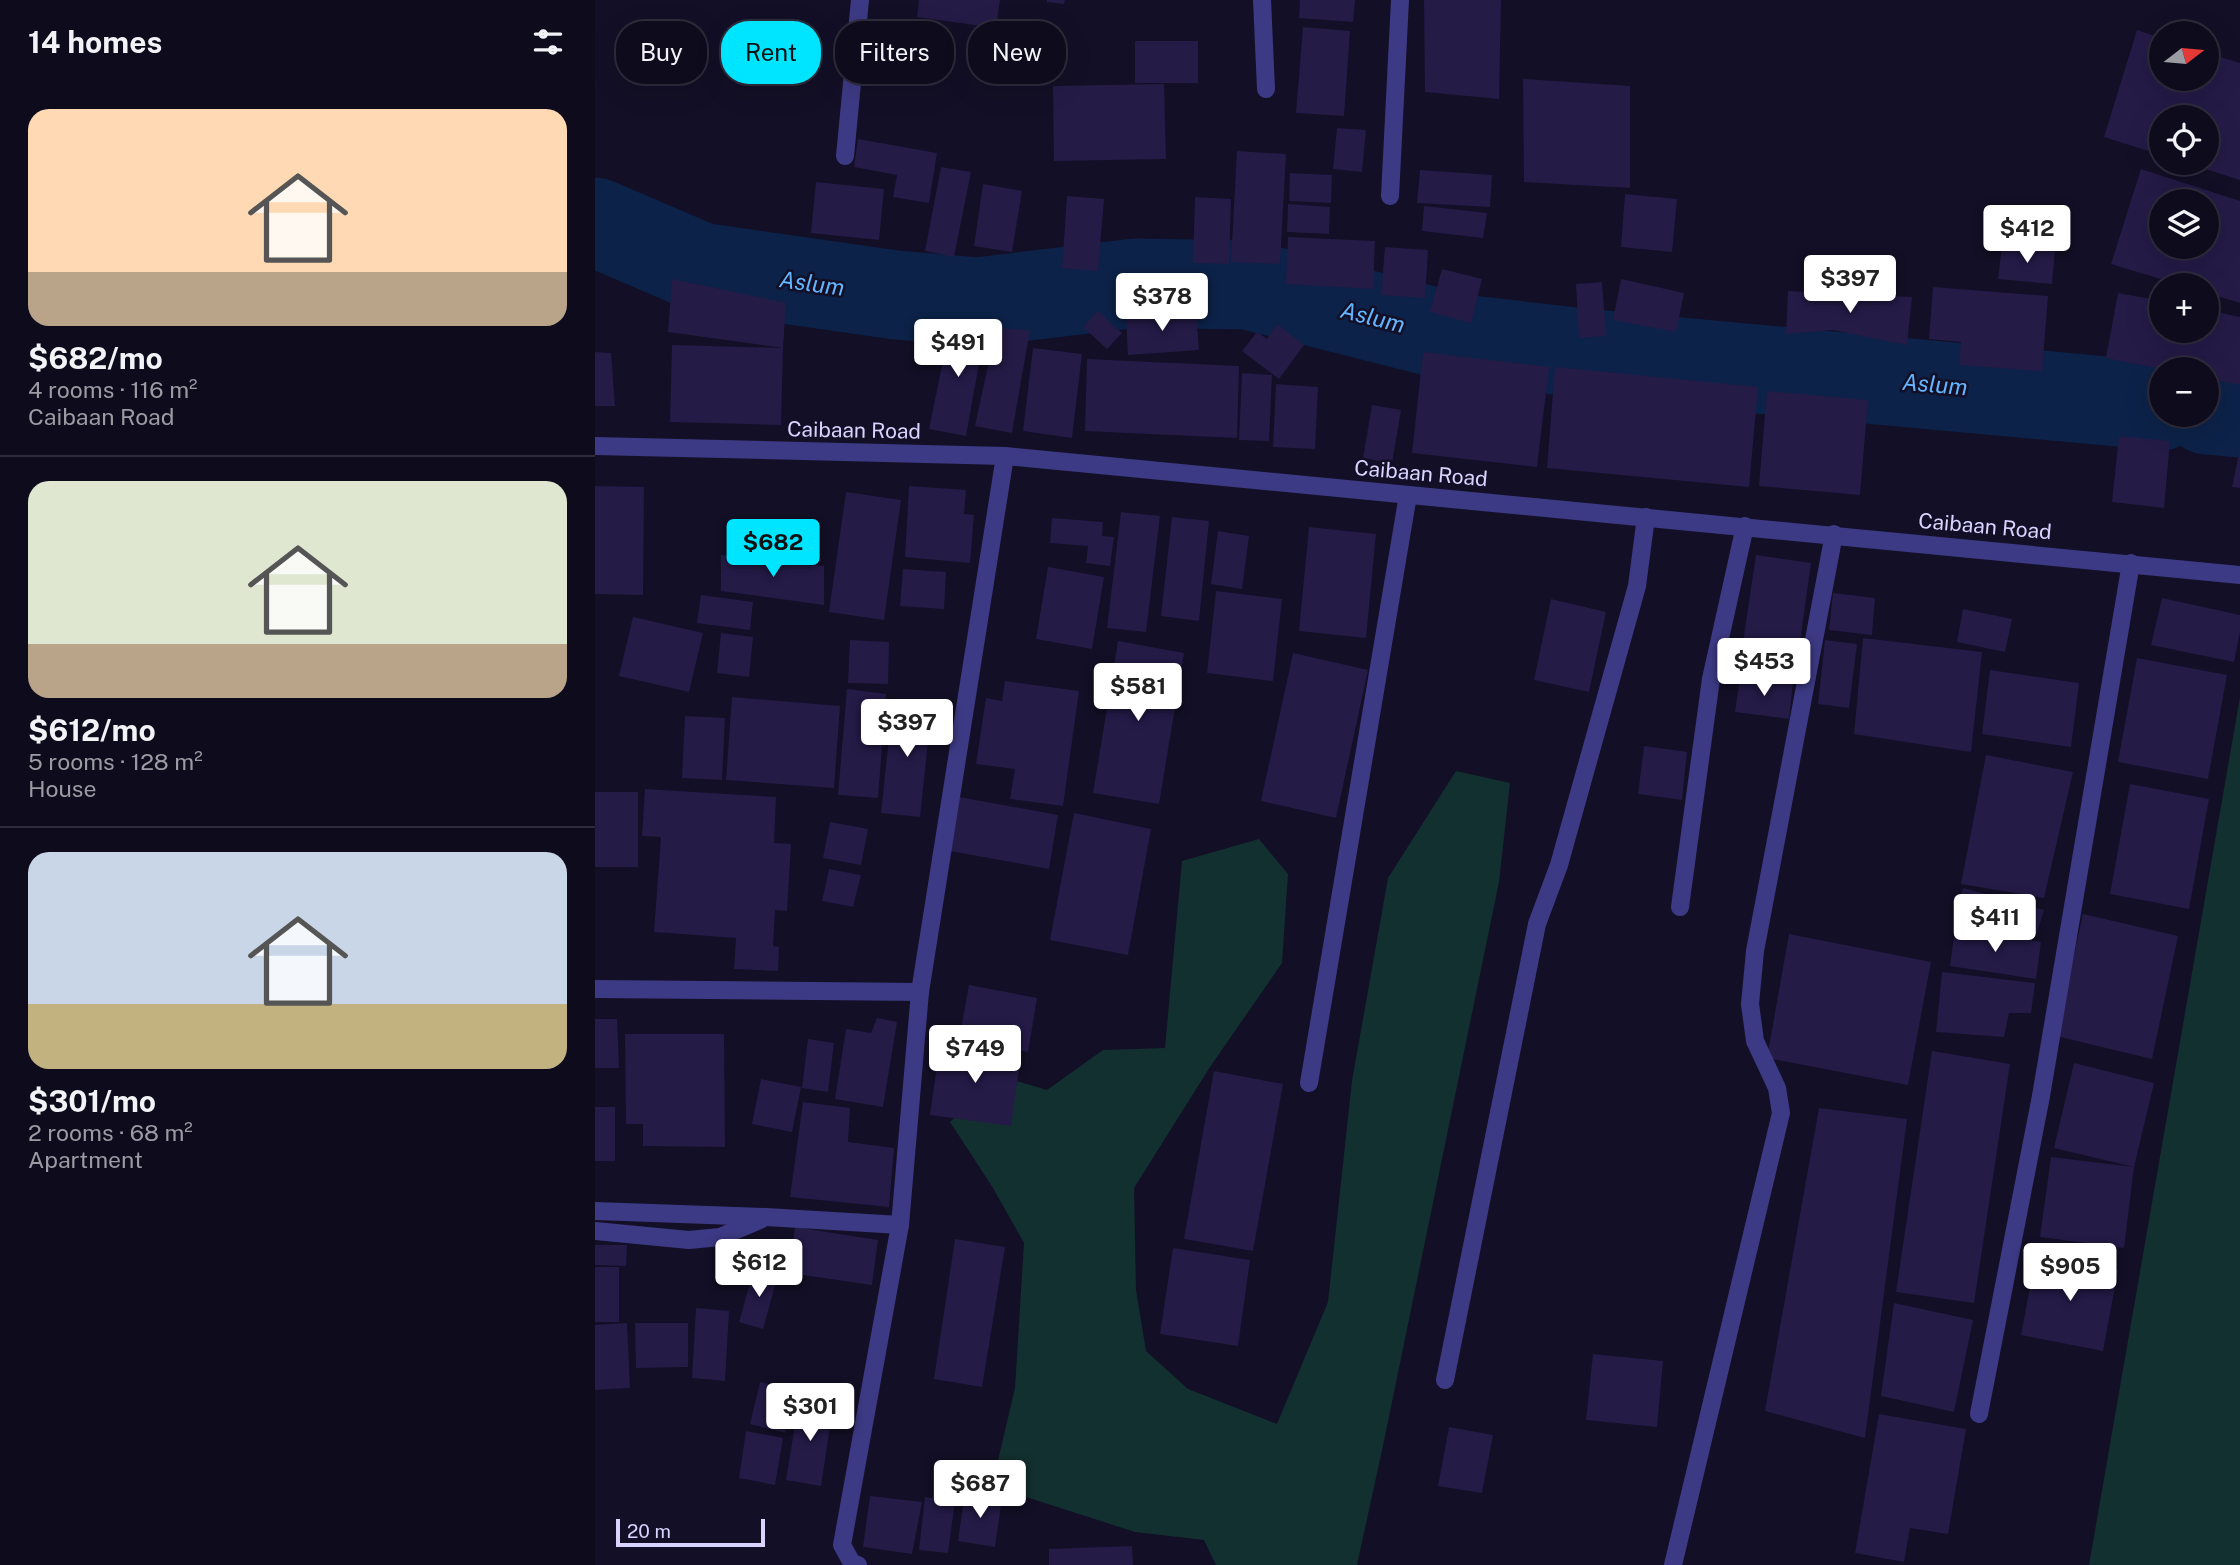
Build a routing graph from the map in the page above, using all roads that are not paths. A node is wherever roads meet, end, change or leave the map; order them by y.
1 (859, 0) edge
2 (1262, 0) edge
3 (1400, 0) edge
4 (1266, 89) dead end
5 (845, 156) dead end
6 (1390, 196) dead end
7 (595, 446) edge
8 (1005, 456) junction
9 (1408, 495) junction
10 (1646, 517) junction
11 (1745, 526) junction
12 (1834, 534) junction
13 (2131, 563) junction
14 (2240, 575) edge
15 (1681, 907) dead end
16 (595, 989) edge
17 (920, 992) junction
18 (1309, 1083) dead end
19 (595, 1211) edge
20 (766, 1217) junction
21 (900, 1225) junction
22 (595, 1231) edge
23 (1445, 1380) dead end
24 (1979, 1413) dead end
25 (857, 1565) edge
26 (1673, 1565) edge

1 - 5 street
2 - 4 street
3 - 6 street
7 - 8 street, Caibaan Road
8 - 9 street, Caibaan Road
8 - 17 street
9 - 10 street, Caibaan Road
9 - 18 street
10 - 11 street, Caibaan Road
10 - 23 street
11 - 12 street, Caibaan Road
11 - 15 street
12 - 13 street, Caibaan Road
12 - 26 street
13 - 14 street, Caibaan Road
13 - 24 street
16 - 17 street
17 - 21 street
19 - 20 street
20 - 21 street
20 - 22 street
21 - 25 street

